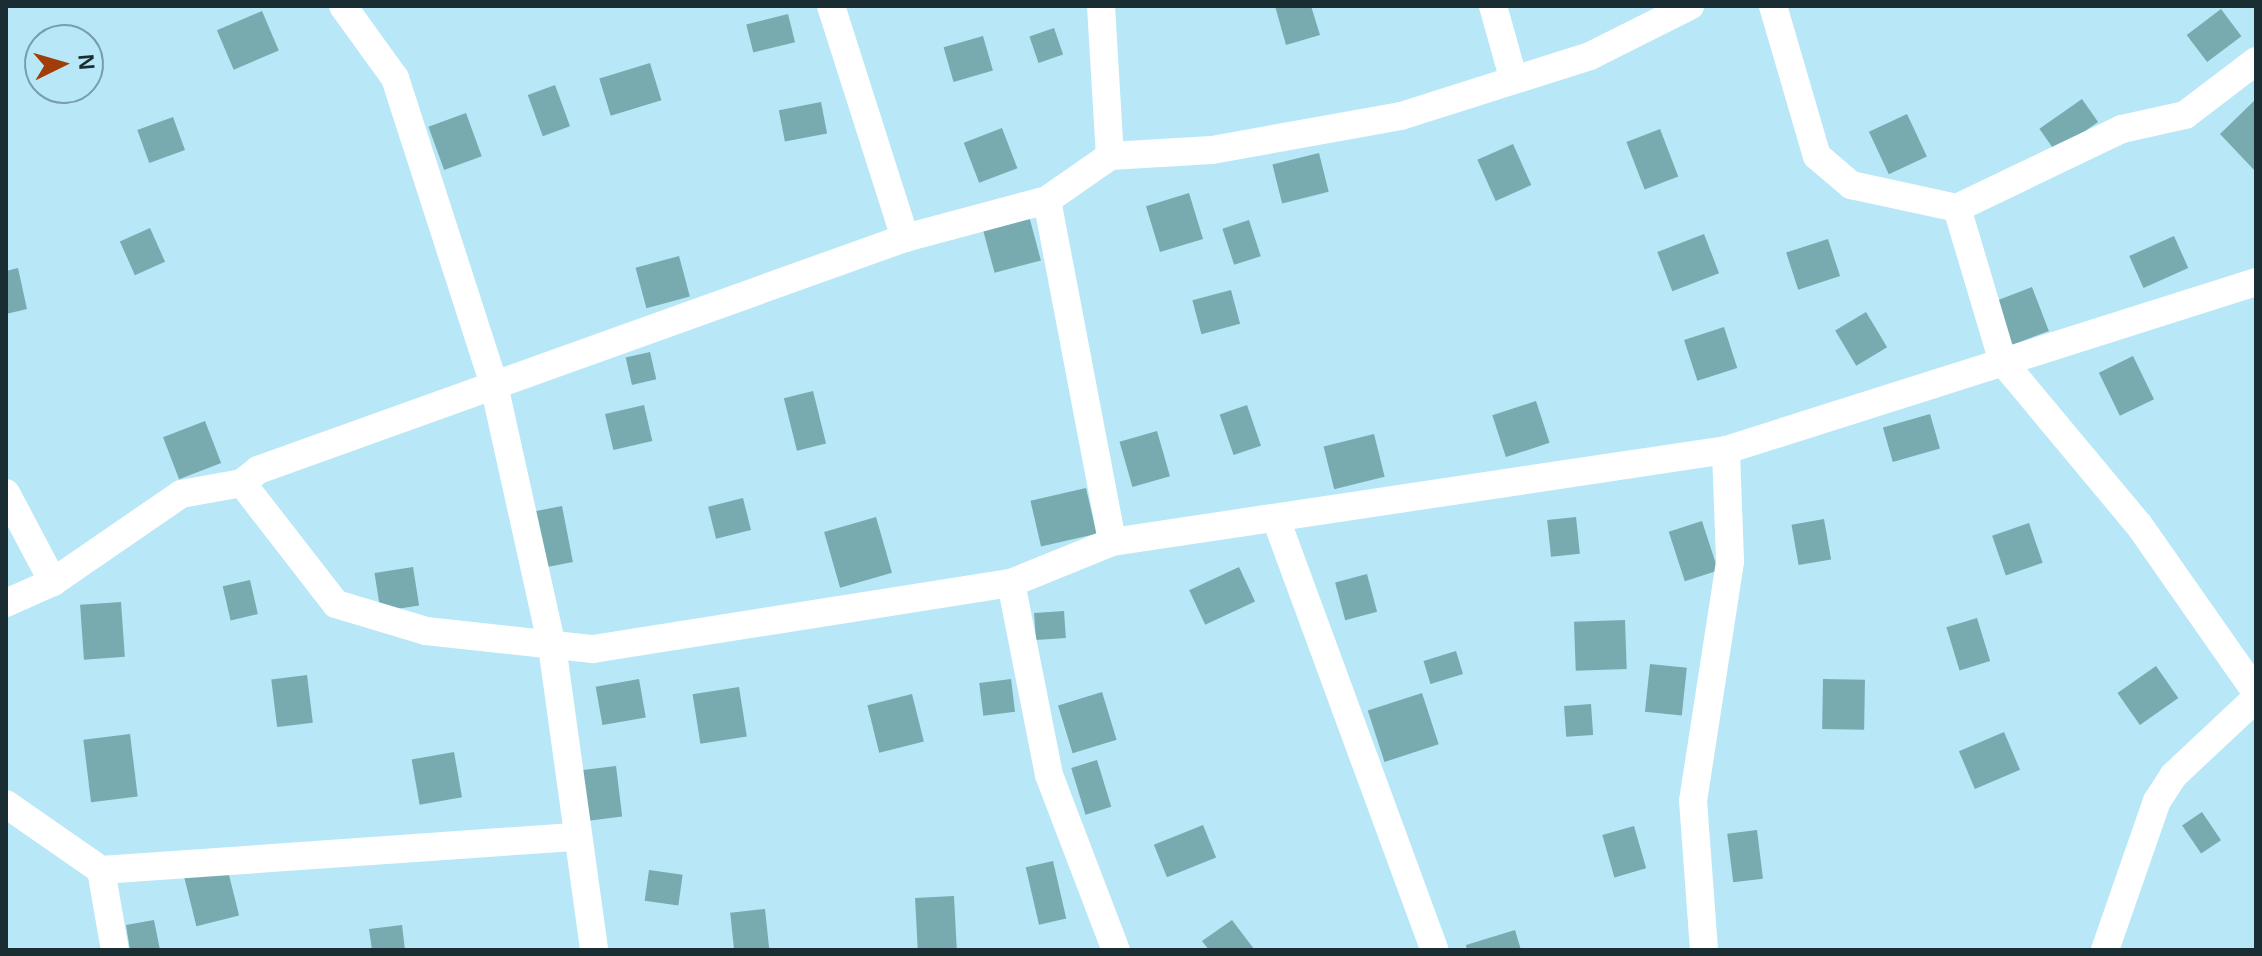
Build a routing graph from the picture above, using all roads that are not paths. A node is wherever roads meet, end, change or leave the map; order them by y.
1 (343, 6) edge
2 (831, 6) edge
3 (1101, 6) edge
4 (1493, 6) edge
5 (1690, 6) edge
6 (1773, 6) edge
7 (2256, 61) edge
8 (1513, 77) junction
9 (1110, 156) junction
10 (1047, 200) junction
11 (1957, 208) junction
12 (905, 238) junction
13 (2256, 282) edge
14 (2003, 362) junction
15 (494, 385) junction
16 (1726, 450) junction
17 (242, 483) junction
18 (6, 493) edge
19 (1276, 519) junction
20 (1112, 542) junction
21 (53, 582) junction
22 (1011, 583) junction
23 (6, 603) edge
24 (552, 646) junction
25 (2256, 692) edge
26 (2256, 698) edge
27 (6, 804) edge
28 (574, 837) junction
29 (101, 870) junction
30 (115, 950) edge
31 (594, 950) edge
32 (1116, 950) edge
33 (1435, 950) edge
34 (1704, 950) edge
35 (2105, 950) edge

1 - 15 street
2 - 12 street
3 - 9 street
4 - 8 street
5 - 8 street
6 - 11 street
7 - 11 street
8 - 9 street
9 - 10 street
10 - 12 street
10 - 20 street
11 - 14 street
12 - 15 street
13 - 14 street
14 - 16 street
14 - 25 street
15 - 17 street
15 - 24 street
16 - 19 street
16 - 34 street
17 - 21 street
17 - 24 street
18 - 21 street
19 - 20 street
19 - 33 street
20 - 22 street
21 - 23 street
22 - 24 street
22 - 32 street
24 - 28 street
26 - 35 street
27 - 29 street
28 - 29 street
28 - 31 street
29 - 30 street

